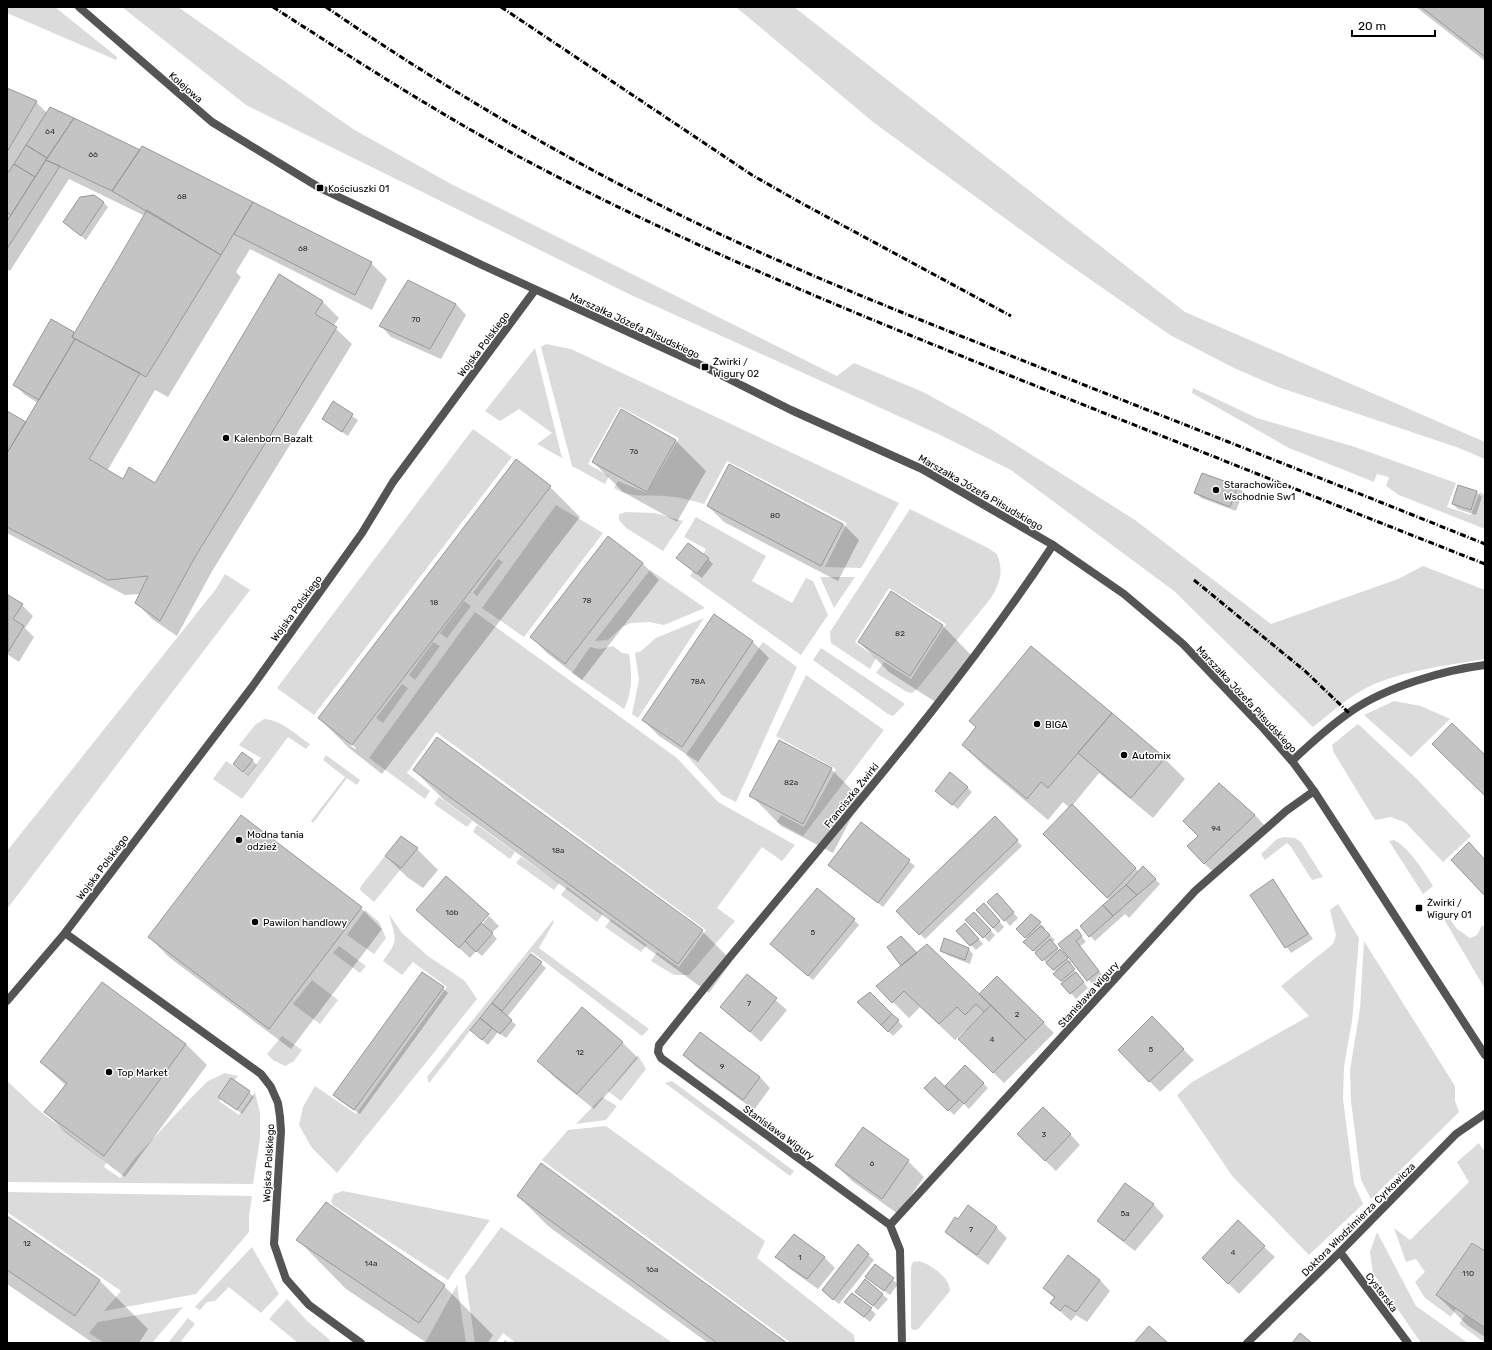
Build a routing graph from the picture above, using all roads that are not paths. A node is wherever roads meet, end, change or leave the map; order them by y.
1 (80, 7) edge
2 (288, 170) joint
3 (535, 290) junction
4 (1053, 545) junction
5 (1485, 665) edge
6 (1292, 761) junction
7 (1314, 791) junction
8 (65, 933) junction
9 (7, 1001) edge
10 (658, 1052) joint
11 (1485, 1055) edge
12 (1485, 1114) edge
13 (890, 1225) junction
14 (1340, 1252) junction
15 (361, 1343) edge
16 (902, 1343) edge
17 (1248, 1343) edge
18 (1408, 1343) edge

1 - 2 street, Kolejowa
2 - 3 street, Marszałka Józefa Piłsudskiego
3 - 4 street, Marszałka Józefa Piłsudskiego
3 - 8 street, Wojska Polskiego
4 - 6 street, Marszałka Józefa Piłsudskiego
4 - 10 street, Franciszka Żwirki
5 - 6 street
6 - 7 street, Marszałka Józefa Piłsudskiego
7 - 11 street, Marszałka Józefa Piłsudskiego
7 - 13 street, Stanisława Wigury
8 - 9 street, Wojska Polskiego
8 - 15 street, Wojska Polskiego
10 - 13 street, Stanisława Wigury
12 - 14 street, Doktora Włodzimierza Cyrkowicza
13 - 16 street
14 - 17 street, Doktora Włodzimierza Cyrkowicza
14 - 18 street, Cysterska

